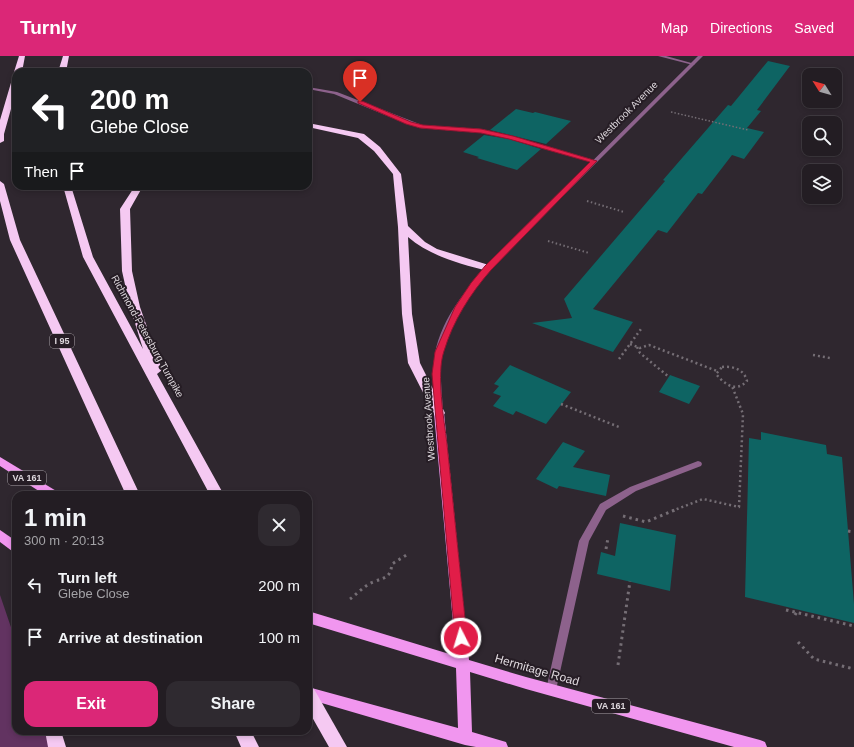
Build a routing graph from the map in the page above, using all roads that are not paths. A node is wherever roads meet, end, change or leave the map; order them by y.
1 (22, 56) edge
2 (66, 56) edge
3 (660, 56) edge
4 (701, 56) edge
5 (693, 64) junction
6 (19, 68) edge
7 (63, 68) edge
8 (312, 89) edge
9 (12, 92) edge
10 (312, 126) edge
11 (0, 141) edge
12 (594, 161) junction
13 (0, 184) edge
14 (68, 190) edge
15 (137, 190) edge
16 (403, 227) junction
17 (488, 268) junction
18 (165, 398) junction
19 (439, 413) junction
20 (0, 461) edge
21 (698, 464) dead end
22 (48, 491) edge
23 (131, 491) edge
24 (216, 491) edge
25 (0, 535) edge
26 (12, 545) edge
27 (312, 618) edge
28 (463, 663) junction
29 (551, 690) junction
30 (312, 695) edge
31 (312, 701) edge
32 (54, 735) edge
33 (244, 735) edge
34 (465, 738) junction
35 (57, 747) edge
36 (250, 747) edge
37 (338, 747) edge
38 (501, 747) edge
39 (760, 747) edge

1 - 6 highway
2 - 7 highway
3 - 5 street
4 - 5 street, Westbrook Avenue
5 - 12 street, Westbrook Avenue
8 - 12 street
9 - 11 highway
10 - 16 highway
12 - 17 street, Westbrook Avenue
13 - 23 highway, I 95
14 - 18 highway, Richmond-Petersburg Turnpike
15 - 18 highway
16 - 17 highway
16 - 19 highway
17 - 19 street, Westbrook Avenue
18 - 24 highway, Richmond-Petersburg Turnpike
19 - 28 main road, Westbrook Avenue
20 - 22 main road, VA 161
21 - 29 street
25 - 26 main road
27 - 28 main road, Hermitage Road / VA 161
28 - 29 main road, Hermitage Road / VA 161
28 - 34 main road, Westbrook Avenue
29 - 39 main road, Hermitage Road / VA 161
30 - 34 main road
31 - 37 highway
32 - 35 highway
33 - 36 highway
34 - 38 main road

